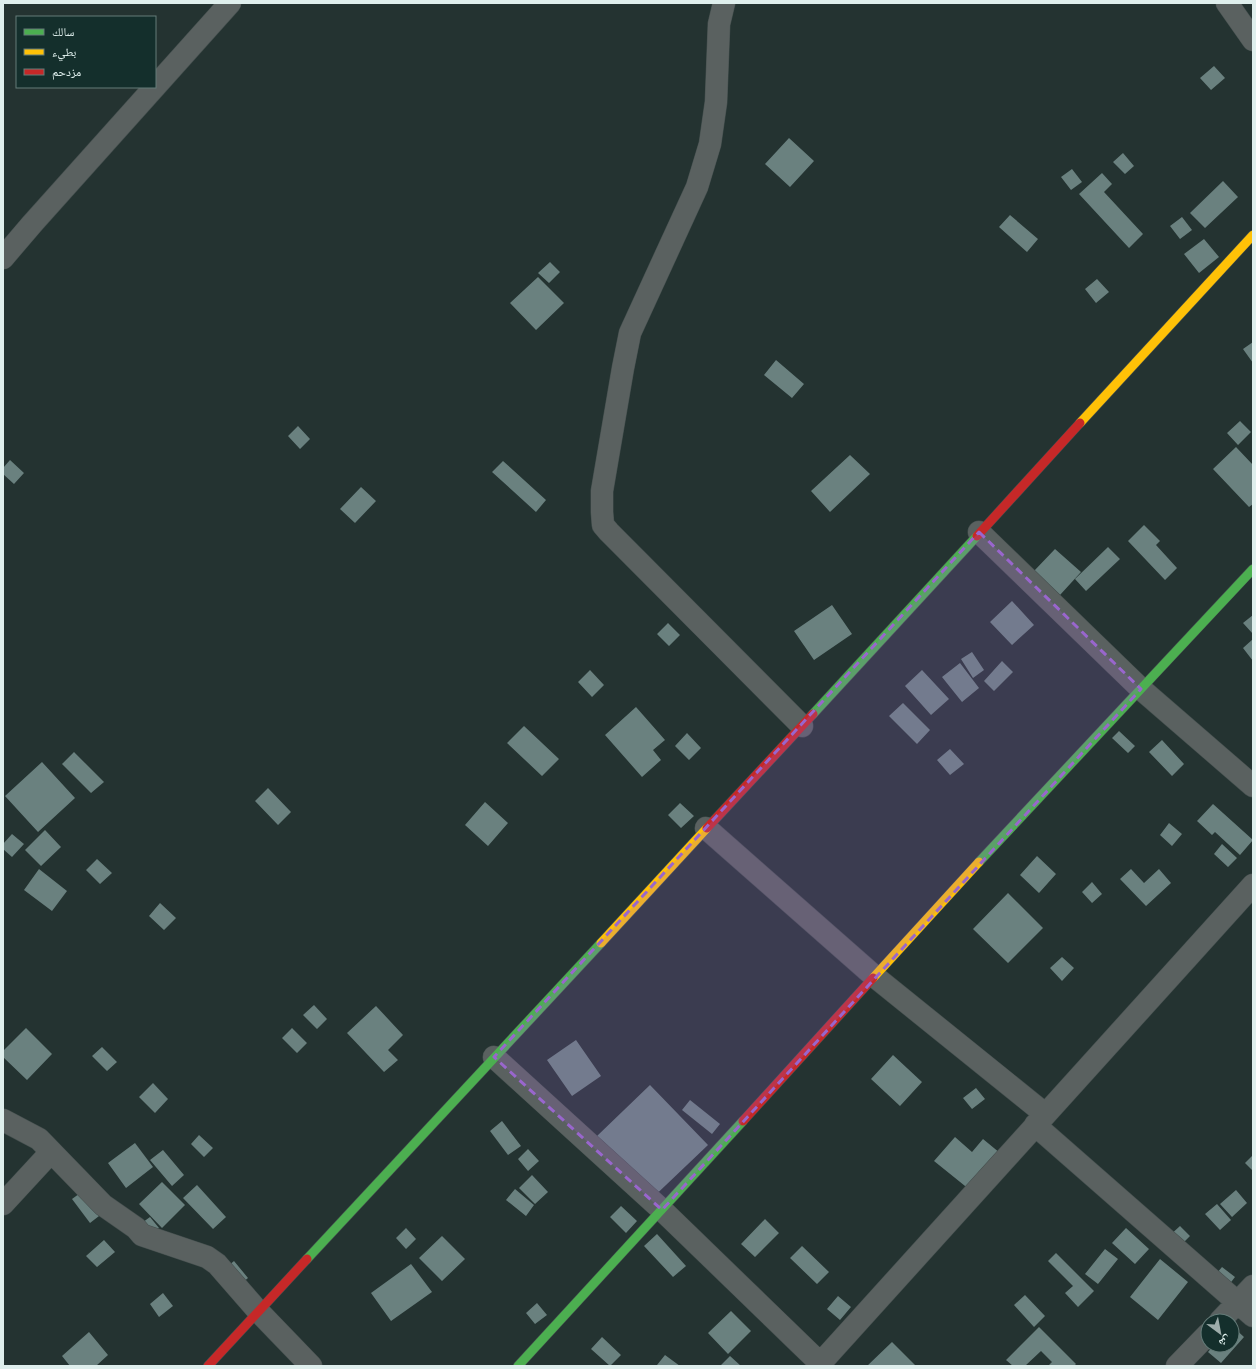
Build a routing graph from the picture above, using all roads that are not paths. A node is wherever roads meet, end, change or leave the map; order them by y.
1 (230, 3) edge
2 (724, 3) edge
3 (1227, 3) edge
4 (1253, 40) edge
5 (156, 86) edge
6 (154, 88) edge
7 (1253, 235) edge
8 (3, 258) edge
9 (979, 532) junction
10 (1253, 569) edge
11 (1141, 688) junction
12 (802, 726) junction
13 (1253, 786) edge
14 (706, 828) junction
15 (1253, 885) edge
16 (874, 976) junction
17 (494, 1057) junction
18 (3, 1120) edge
19 (1040, 1120) junction
20 (51, 1152) junction
21 (3, 1204) edge
22 (662, 1210) junction
23 (1253, 1286) edge
24 (1245, 1310) edge
25 (258, 1311) junction
26 (1200, 1342) edge
27 (820, 1365) edge
28 (208, 1366) edge
29 (311, 1366) edge
30 (518, 1366) edge
31 (1177, 1366) edge

1 - 5 street
2 - 12 street
3 - 4 street
6 - 8 street
7 - 9 street
9 - 11 street
9 - 12 street
10 - 11 street
11 - 13 street
11 - 16 street
12 - 14 street
14 - 16 street
14 - 17 street
15 - 19 street
16 - 19 street
16 - 22 street
17 - 22 street
17 - 25 street
18 - 20 street
19 - 24 street
19 - 27 street
20 - 21 street
20 - 25 street
22 - 27 street
22 - 30 street
23 - 24 street
25 - 28 street
25 - 29 street
26 - 31 street

